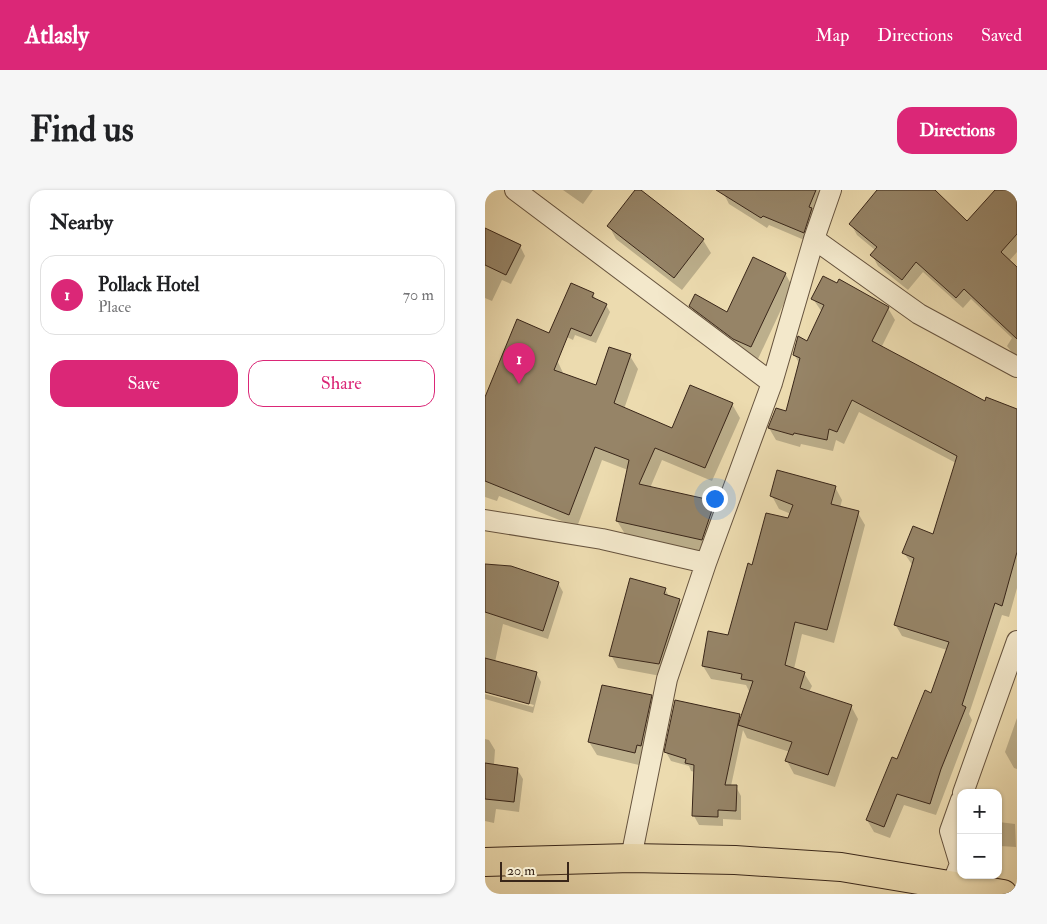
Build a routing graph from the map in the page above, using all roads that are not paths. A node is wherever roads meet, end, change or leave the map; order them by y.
1 (515, 190) edge
2 (831, 190) edge
3 (814, 239) junction
4 (1017, 367) edge
5 (772, 382) junction
6 (485, 520) edge
7 (706, 563) junction
8 (1017, 641) edge
9 (964, 789) edge
10 (957, 811) edge
11 (631, 858) junction
12 (485, 862) edge
13 (951, 886) junction
14 (1003, 894) edge

1 - 5 street
2 - 3 street
3 - 4 street
3 - 5 street
5 - 7 street
6 - 7 street
7 - 11 street
8 - 9 street
10 - 13 street
11 - 12 main road
11 - 13 main road
13 - 14 main road

